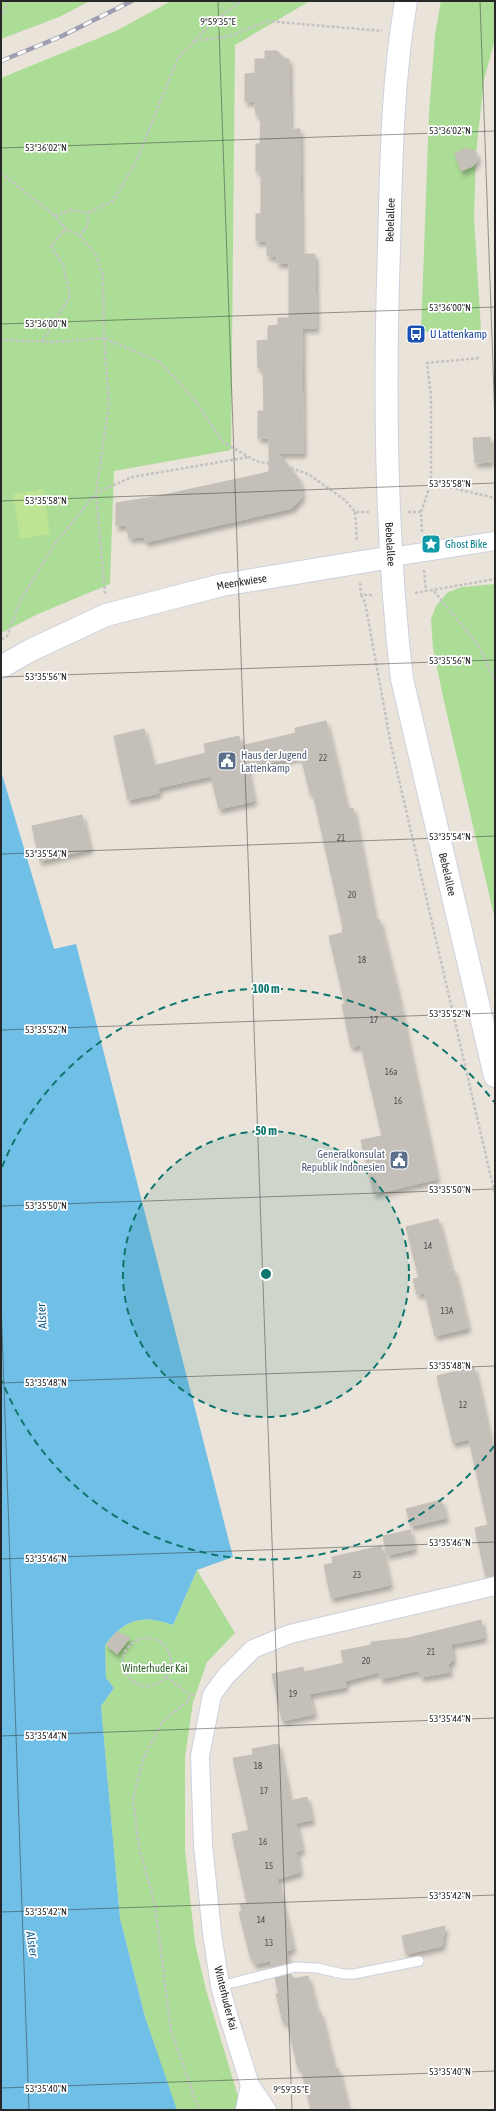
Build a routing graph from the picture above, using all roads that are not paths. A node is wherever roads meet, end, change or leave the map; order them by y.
1 (406, 1) edge
2 (495, 541) edge
3 (392, 557) junction
4 (1, 667) edge
5 (495, 1076) edge
6 (495, 1586) edge
7 (418, 1961) dead end
8 (220, 1986) junction
9 (250, 2085) junction
10 (245, 2110) edge
11 (267, 2110) edge

1 - 3 main road, Bebelallee
2 - 3 street, Meenkwiese
3 - 4 main road, Meenkwiese
3 - 5 main road, Bebelallee
6 - 8 street, Winterhuder Kai
7 - 8 lane
8 - 9 street, Winterhuder Kai
9 - 10 street, Winterhuder Kai
9 - 11 street, Winterhuder Kai

